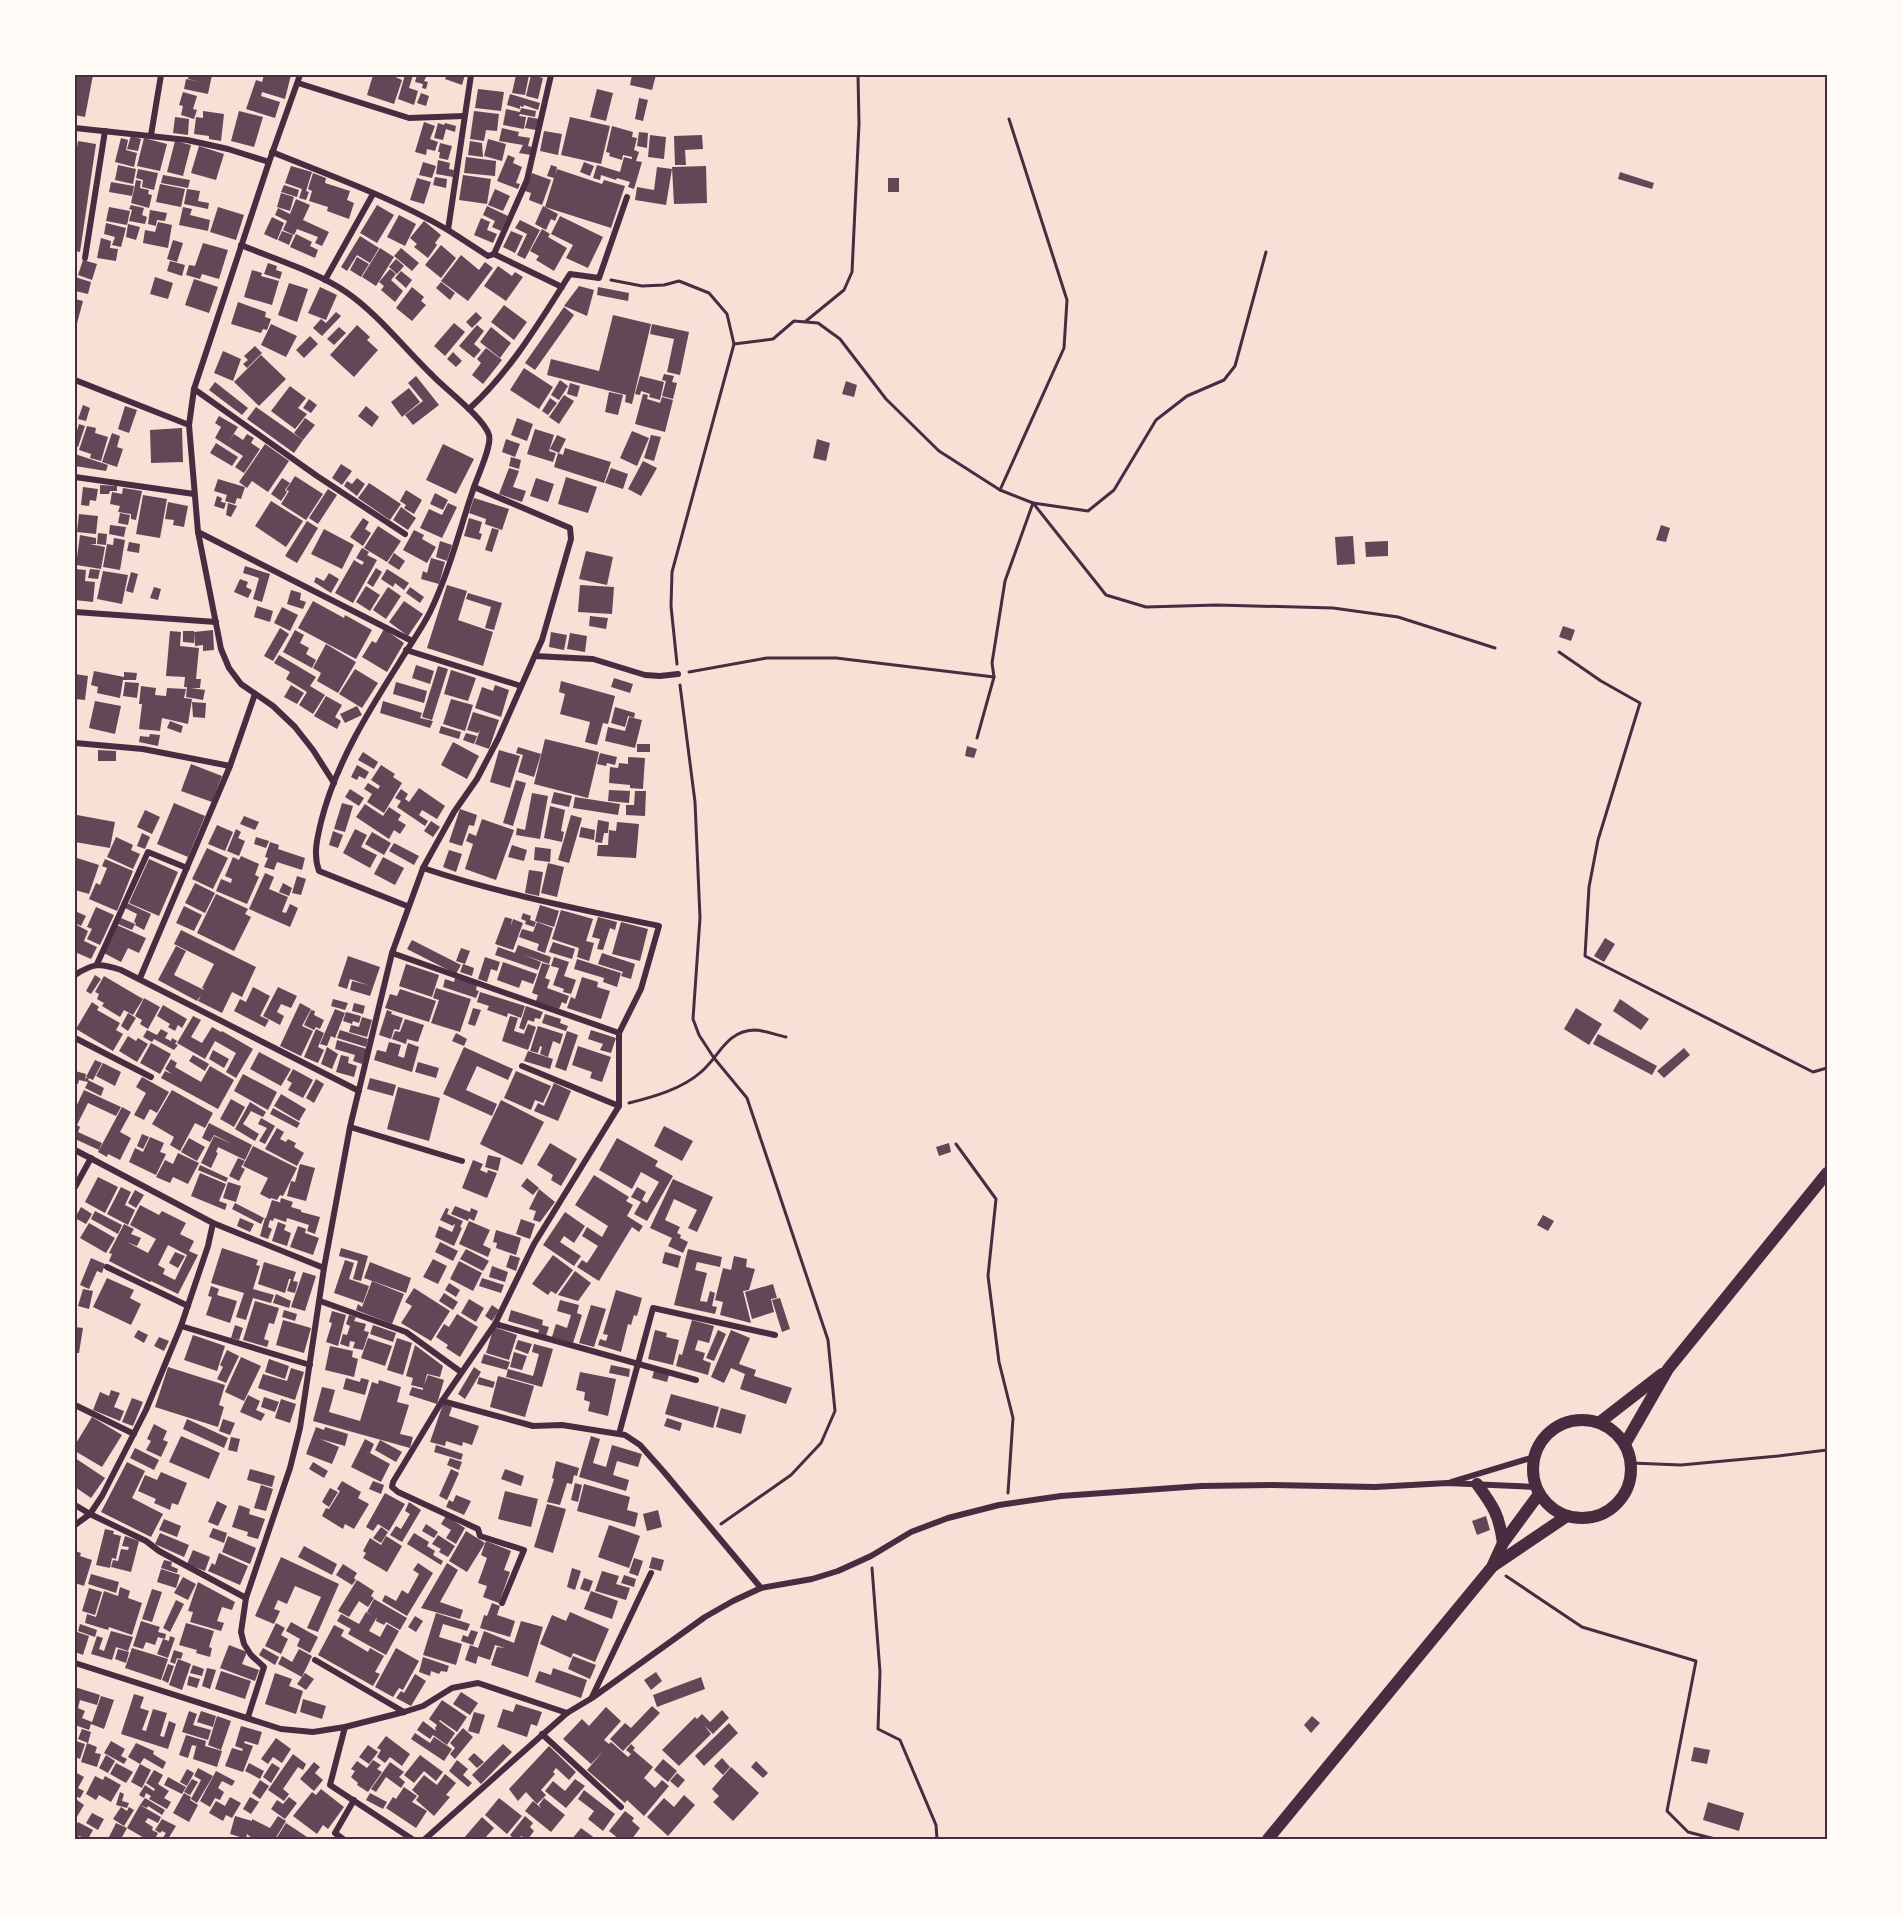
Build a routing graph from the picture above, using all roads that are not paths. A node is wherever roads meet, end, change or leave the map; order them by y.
1 (161, 75) edge
2 (300, 75) edge
3 (471, 75) edge
4 (551, 75) edge
5 (298, 83) junction
6 (464, 116) junction
7 (75, 128) edge
8 (105, 131) junction
9 (150, 135) junction
10 (272, 152) junction
11 (269, 162) junction
12 (373, 194) junction
13 (627, 197) dead end
14 (448, 230) junction
15 (241, 245) junction
16 (494, 254) junction
17 (85, 258) dead end
18 (325, 280) junction
19 (562, 287) junction
20 (75, 380) edge
21 (194, 389) junction
22 (468, 409) junction
23 (189, 425) junction
24 (75, 477) edge
25 (474, 487) junction
26 (194, 494) junction
27 (198, 532) junction
28 (405, 534) dead end
29 (75, 612) edge
30 (216, 622) junction
31 (412, 641) junction
32 (406, 650) junction
33 (535, 656) junction
34 (678, 674) road end
35 (521, 686) junction
36 (255, 694) junction
37 (75, 743) edge
38 (230, 766) junction
39 (334, 783) junction
40 (187, 868) junction
41 (423, 868) junction
42 (407, 906) junction
43 (392, 953) junction
44 (97, 964) junction
45 (75, 975) edge
46 (140, 978) junction
47 (619, 1033) junction
48 (75, 1038) edge
49 (522, 1066) dead end
50 (151, 1077) dead end
51 (359, 1091) junction
52 (619, 1106) junction
53 (350, 1127) junction
54 (75, 1150) edge
55 (92, 1158) junction
56 (462, 1161) dead end
57 (1827, 1173) edge
58 (75, 1187) edge
59 (213, 1223) junction
60 (107, 1267) dead end
61 (324, 1268) junction
62 (320, 1301) junction
63 (188, 1306) junction
64 (495, 1324) junction
65 (181, 1326) junction
66 (775, 1335) dead end
67 (637, 1363) junction
68 (310, 1365) junction
69 (1668, 1369) junction
70 (461, 1372) junction
71 (696, 1380) dead end
72 (442, 1401) junction
73 (75, 1406) edge
74 (1600, 1422) junction
75 (134, 1434) junction
76 (619, 1434) junction
77 (1625, 1444) junction
78 (1534, 1457) junction
79 (1447, 1483) junction
80 (1477, 1484) junction
81 (1538, 1491) junction
82 (75, 1505) edge
83 (90, 1514) junction
84 (1567, 1516) junction
85 (75, 1525) edge
86 (1503, 1544) junction
87 (1492, 1567) junction
88 (651, 1573) dead end
89 (761, 1588) junction
90 (246, 1598) junction
91 (502, 1603) dead end
92 (315, 1660) dead end
93 (75, 1663) edge
94 (592, 1698) junction
95 (404, 1712) junction
96 (567, 1713) junction
97 (248, 1717) junction
98 (345, 1727) junction
99 (542, 1734) junction
100 (354, 1800) junction
101 (621, 1807) dead end
102 (429, 1838) edge
103 (343, 1839) edge
104 (412, 1839) edge
105 (1268, 1839) edge

1 - 9 street
2 - 5 street
3 - 6 street
4 - 16 street
5 - 6 street
5 - 10 street
6 - 14 street
7 - 8 street
8 - 9 street
8 - 17 street
9 - 11 street
10 - 11 street
10 - 12 street
11 - 15 street
12 - 14 street
12 - 18 street
13 - 19 street
14 - 16 street
15 - 18 street
15 - 21 street
16 - 19 street
18 - 22 street
19 - 22 street
20 - 23 street
21 - 23 street
21 - 28 street
22 - 25 street
23 - 26 street
24 - 26 street
25 - 31 street
25 - 33 street
26 - 27 street
27 - 30 street
27 - 31 street
29 - 30 street
30 - 36 street
31 - 32 street
32 - 35 street
32 - 39 street
33 - 34 street
33 - 35 street
35 - 41 street
36 - 38 street
36 - 39 street
37 - 38 street
38 - 40 street
39 - 42 street
40 - 44 street
40 - 46 street
41 - 42 street
41 - 47 street
42 - 43 street
43 - 47 street
43 - 51 street
44 - 45 street
44 - 46 street
46 - 51 street
47 - 52 street
48 - 50 street
49 - 52 street
51 - 53 street
52 - 64 street
53 - 56 street
53 - 61 street
54 - 55 street
55 - 58 street
55 - 59 street
57 - 69 main road
59 - 61 street
59 - 63 street
60 - 63 street
61 - 62 street
62 - 68 street
62 - 70 street
63 - 65 street
64 - 67 street
64 - 70 street
65 - 68 street
65 - 75 street
66 - 67 street
67 - 71 street
67 - 76 street
68 - 90 street
69 - 74 main road
69 - 77 main road
70 - 72 street
72 - 76 street
72 - 91 street
73 - 75 street
74 - 77 main road
74 - 78 main road
75 - 83 street
76 - 89 street
77 - 84 main road
78 - 79 street
78 - 81 main road
79 - 80 street
79 - 89 street
80 - 81 street
80 - 86 main road
81 - 84 main road
81 - 86 main road
82 - 83 street
83 - 85 street
83 - 90 street
84 - 87 main road
86 - 87 main road
87 - 105 main road
88 - 94 street
89 - 94 street
90 - 97 street
92 - 95 street
93 - 97 street
94 - 96 street
95 - 96 street
95 - 98 street
96 - 99 street
97 - 98 street
98 - 100 street
99 - 101 street
99 - 102 street
100 - 103 street
100 - 104 street

